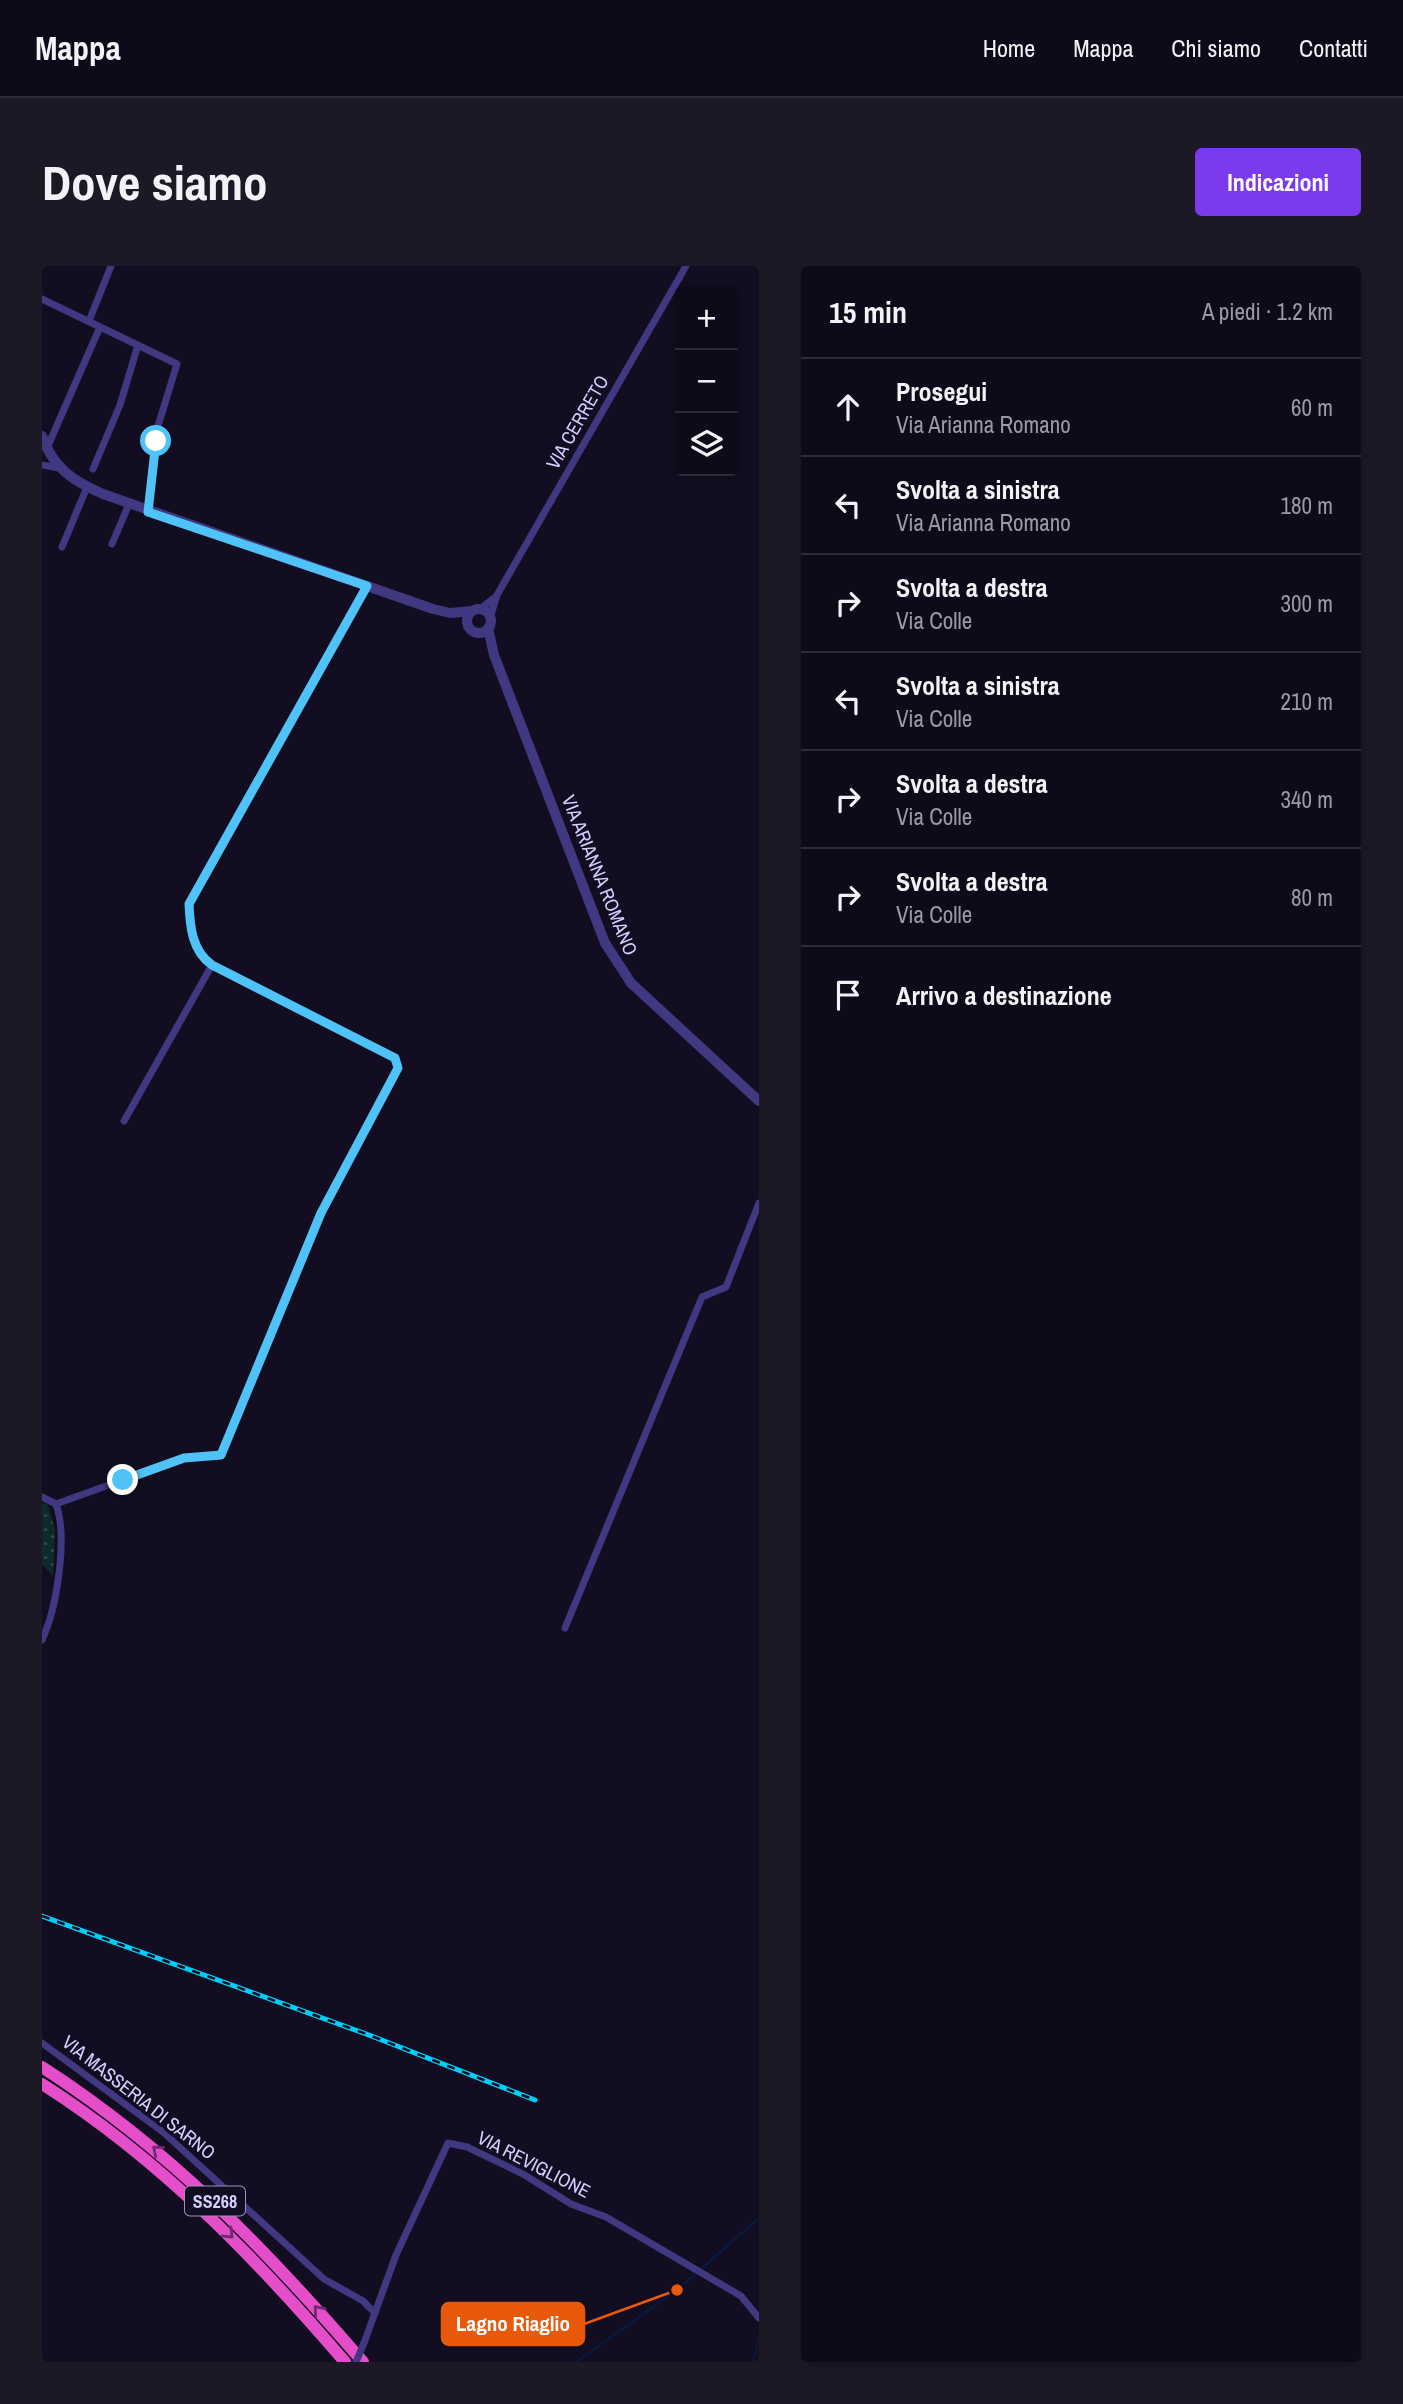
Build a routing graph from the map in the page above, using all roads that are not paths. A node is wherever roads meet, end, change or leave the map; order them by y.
1 (111, 266) edge
2 (686, 266) edge
3 (42, 299) edge
4 (89, 321) junction
5 (100, 327) junction
6 (138, 345) junction
7 (42, 436) edge
8 (46, 449) junction
9 (59, 468) junction
10 (43, 469) edge
11 (93, 469) dead end
12 (87, 487) junction
13 (129, 504) junction
14 (148, 512) junction
15 (112, 544) dead end
16 (62, 547) dead end
17 (367, 586) junction
18 (497, 595) junction
19 (476, 610) junction
20 (442, 612) junction
21 (489, 623) junction
22 (471, 628) junction
23 (494, 655) junction
24 (212, 965) junction
25 (759, 1101) edge
26 (124, 1121) dead end
27 (759, 1203) edge
28 (42, 1497) edge
29 (56, 1504) junction
30 (565, 1628) dead end
31 (42, 1640) edge
32 (42, 2043) edge
33 (42, 2067) edge
34 (42, 2084) edge
35 (375, 2313) junction
36 (759, 2318) edge
37 (345, 2362) edge
38 (356, 2362) edge
39 (363, 2362) edge

1 - 4 street
2 - 18 street, VIA CERRETO
3 - 4 street
4 - 5 street
5 - 6 street
5 - 8 street
6 - 11 street
6 - 14 street
7 - 8 street, VIA ARIANNA ROMANO
8 - 9 street, VIA ARIANNA ROMANO
9 - 10 street
9 - 12 street, VIA ARIANNA ROMANO
12 - 13 street, VIA ARIANNA ROMANO
12 - 16 street
13 - 14 street, VIA ARIANNA ROMANO
13 - 15 street
14 - 17 street, VIA ARIANNA ROMANO
17 - 20 street, VIA ARIANNA ROMANO
17 - 24 street
18 - 19 street, VIA CERRETO
18 - 21 street, VIA CERRETO
19 - 20 street, VIA ARIANNA ROMANO
19 - 21 street
19 - 22 street
20 - 22 street, VIA ARIANNA ROMANO
21 - 22 street
21 - 23 street, VIA ARIANNA ROMANO
22 - 23 street, VIA ARIANNA ROMANO
23 - 25 street, VIA ARIANNA ROMANO
24 - 26 street
24 - 29 street
27 - 30 street
28 - 29 street
29 - 31 street
32 - 35 street, VIA MASSERIA DI SARNO
39 -> 33 highway, SS268
34 -> 37 highway, SS268
35 - 36 street, VIA REVIGLIONE
35 - 38 street, bridge

